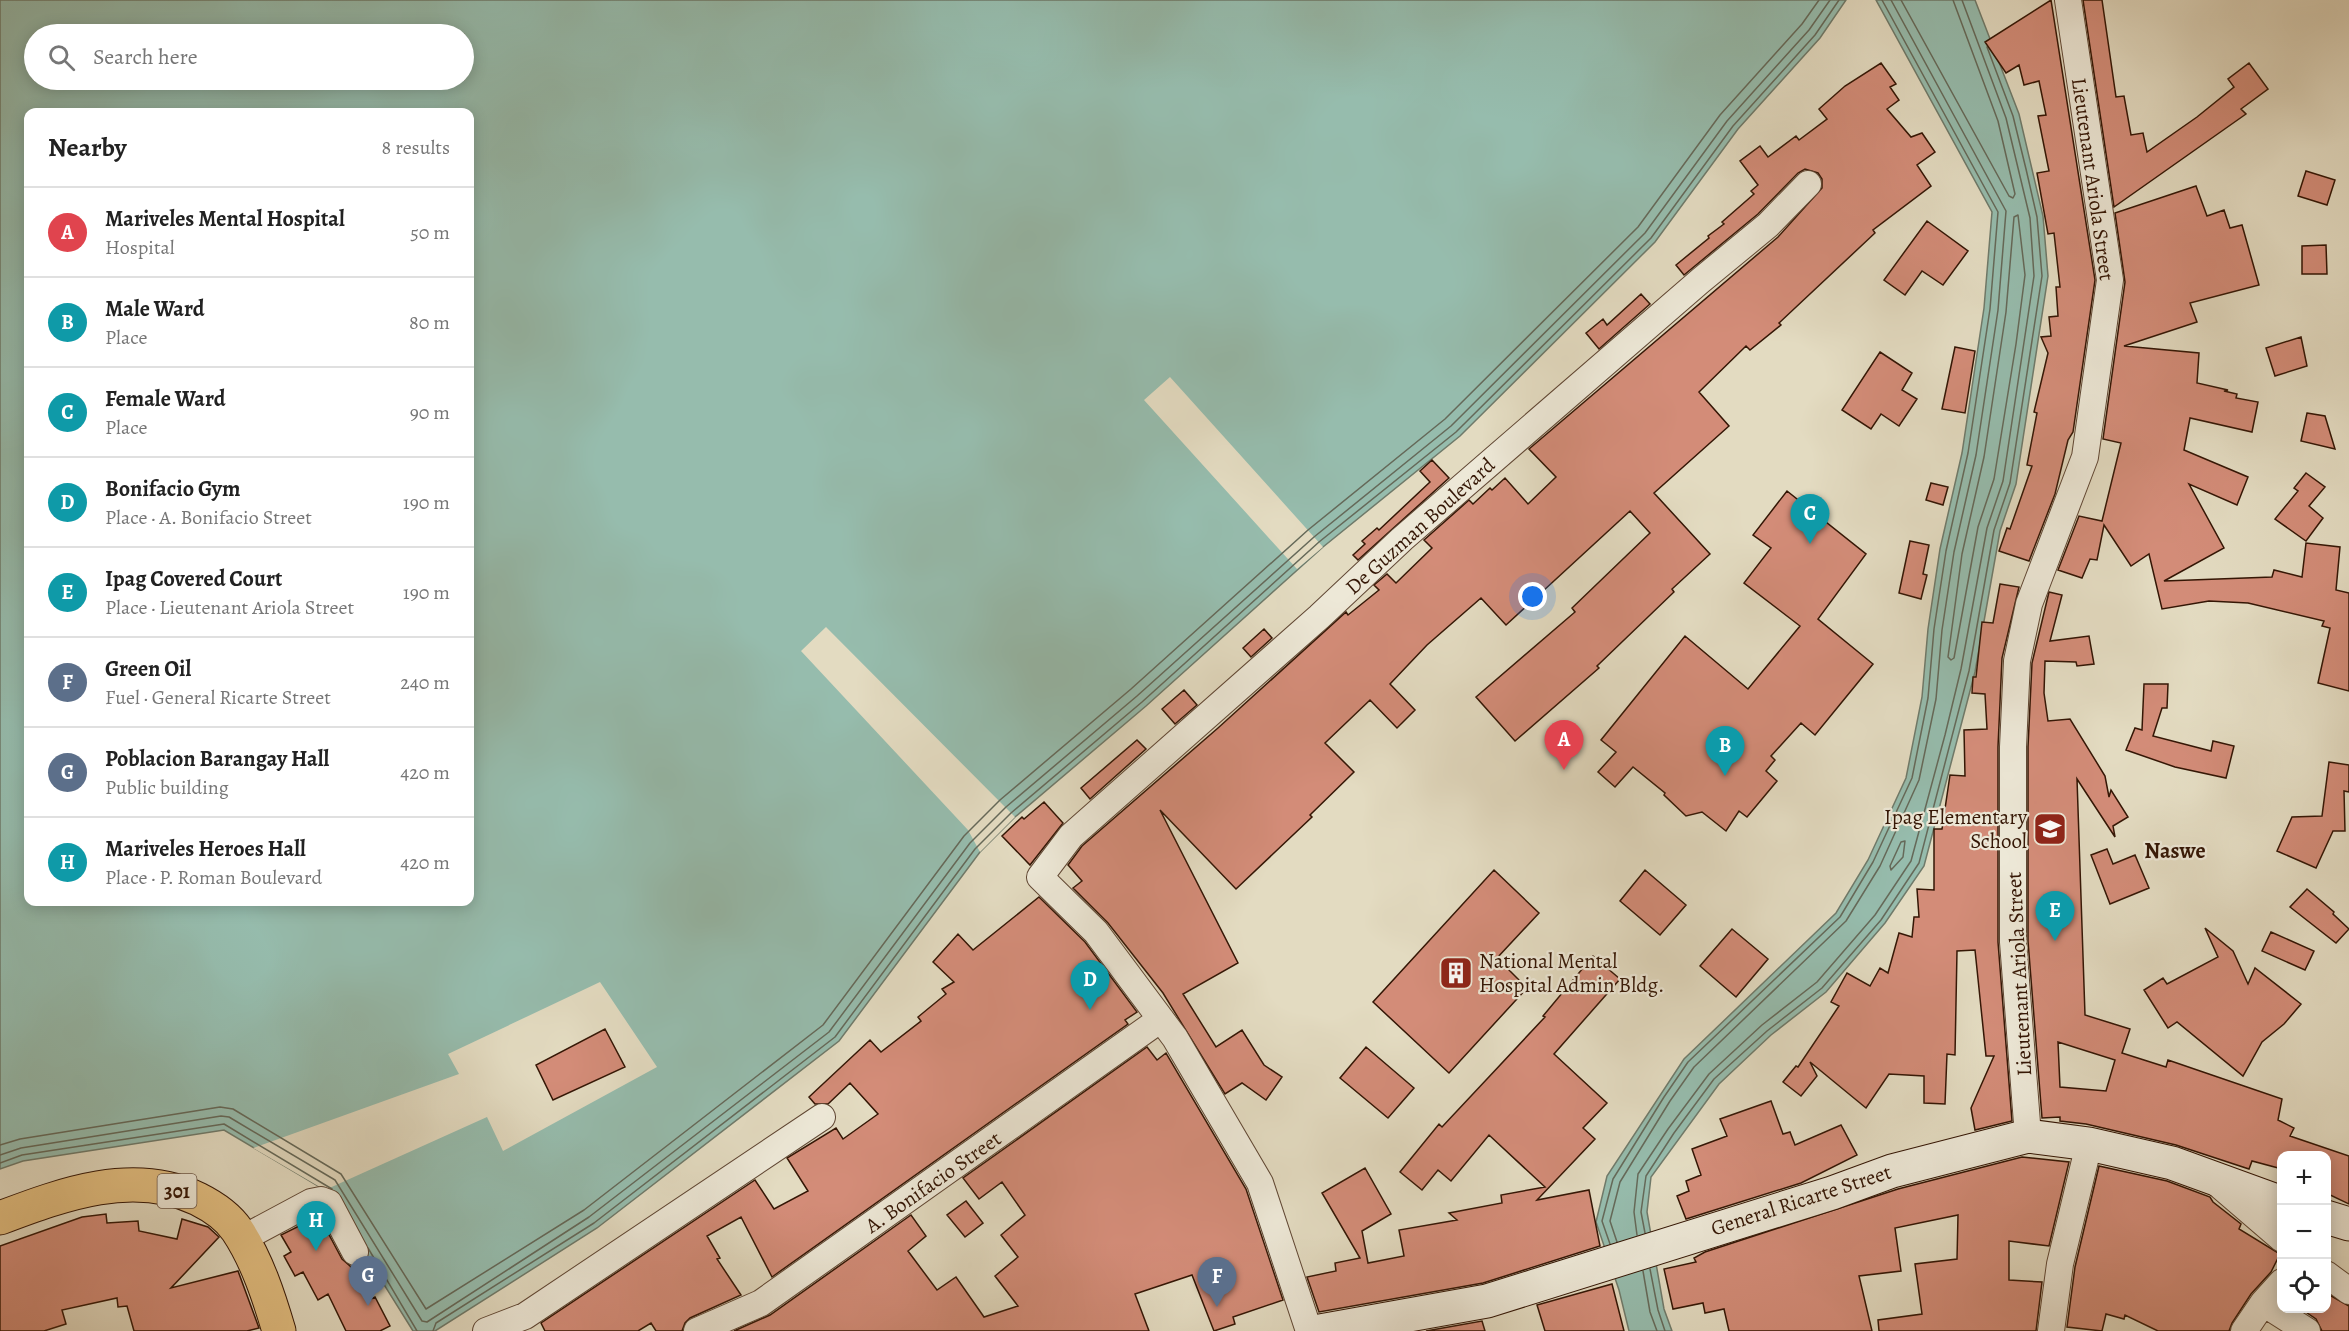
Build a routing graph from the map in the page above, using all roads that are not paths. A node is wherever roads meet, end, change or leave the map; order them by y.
1 (2068, 0) edge
2 (1808, 184) dead end
3 (1161, 1019) junction
4 (822, 1117) dead end
5 (2028, 1136) junction
6 (2090, 1144) junction
7 (2210, 1177) junction
8 (2277, 1201) edge
9 (0, 1218) edge
10 (2331, 1219) edge
11 (2349, 1224) edge
12 (2277, 1235) edge
13 (242, 1239) junction
14 (355, 1252) dead end
15 (2331, 1278) edge
16 (2277, 1288) edge
17 (2349, 1291) edge
18 (2263, 1303) junction
19 (528, 1323) edge
20 (277, 1331) edge
21 (486, 1331) edge
22 (697, 1331) edge
23 (1310, 1331) edge
24 (1320, 1331) edge
25 (2051, 1331) edge
26 (2244, 1331) edge
27 (2307, 1331) edge

1 - 5 street, Lieutenant Ariola Street
2 - 3 street, De Guzman Boulevard
3 - 22 street, A. Bonifacio Street
3 - 23 street
4 - 19 street
5 - 6 main road, General Ricarte Street
5 - 24 main road, General Ricarte Street
6 - 7 main road, General Ricarte Street
6 - 25 street
7 - 8 main road, General Ricarte Street
7 - 12 street
9 - 13 main road, 301
10 - 11 main road
13 - 14 street
13 - 20 main road, 301
15 - 17 street
16 - 18 street
18 - 26 street
18 - 27 street
19 - 21 street

